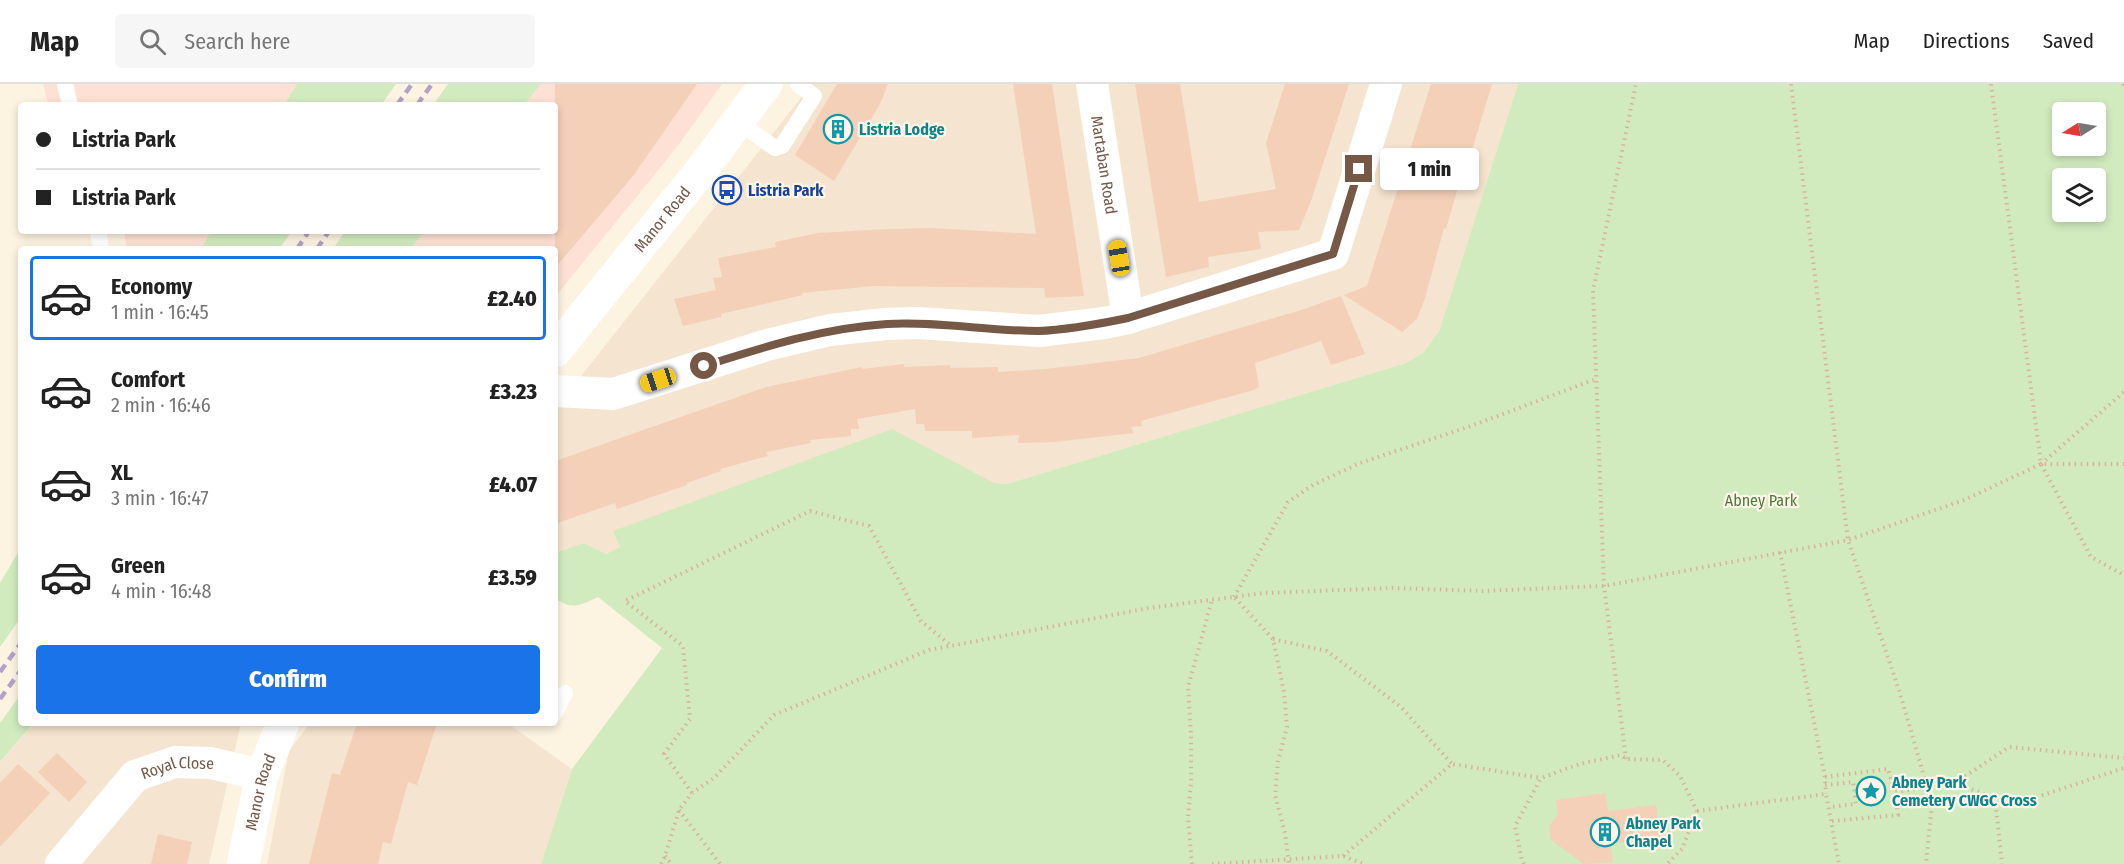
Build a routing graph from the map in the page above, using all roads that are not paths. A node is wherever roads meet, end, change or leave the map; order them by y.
1 (65, 84) edge
2 (766, 84) edge
3 (798, 84) edge
4 (1092, 84) edge
5 (1386, 84) edge
6 (69, 102) edge
7 (738, 122) junction
8 (1128, 318) junction
9 (558, 347) edge
10 (558, 391) edge
11 (565, 693) dead end
12 (558, 707) edge
13 (282, 726) edge
14 (262, 775) junction
15 (61, 864) edge
16 (243, 864) edge

1 - 6 lane
2 - 7 main road, Manor Road
3 - 7 lane
4 - 8 street, Martaban Road
5 - 8 street
7 - 9 main road, Manor Road
8 - 10 street
11 - 12 lane
13 - 14 main road, Manor Road
14 - 15 street, Royal Close
14 - 16 main road, Manor Road

